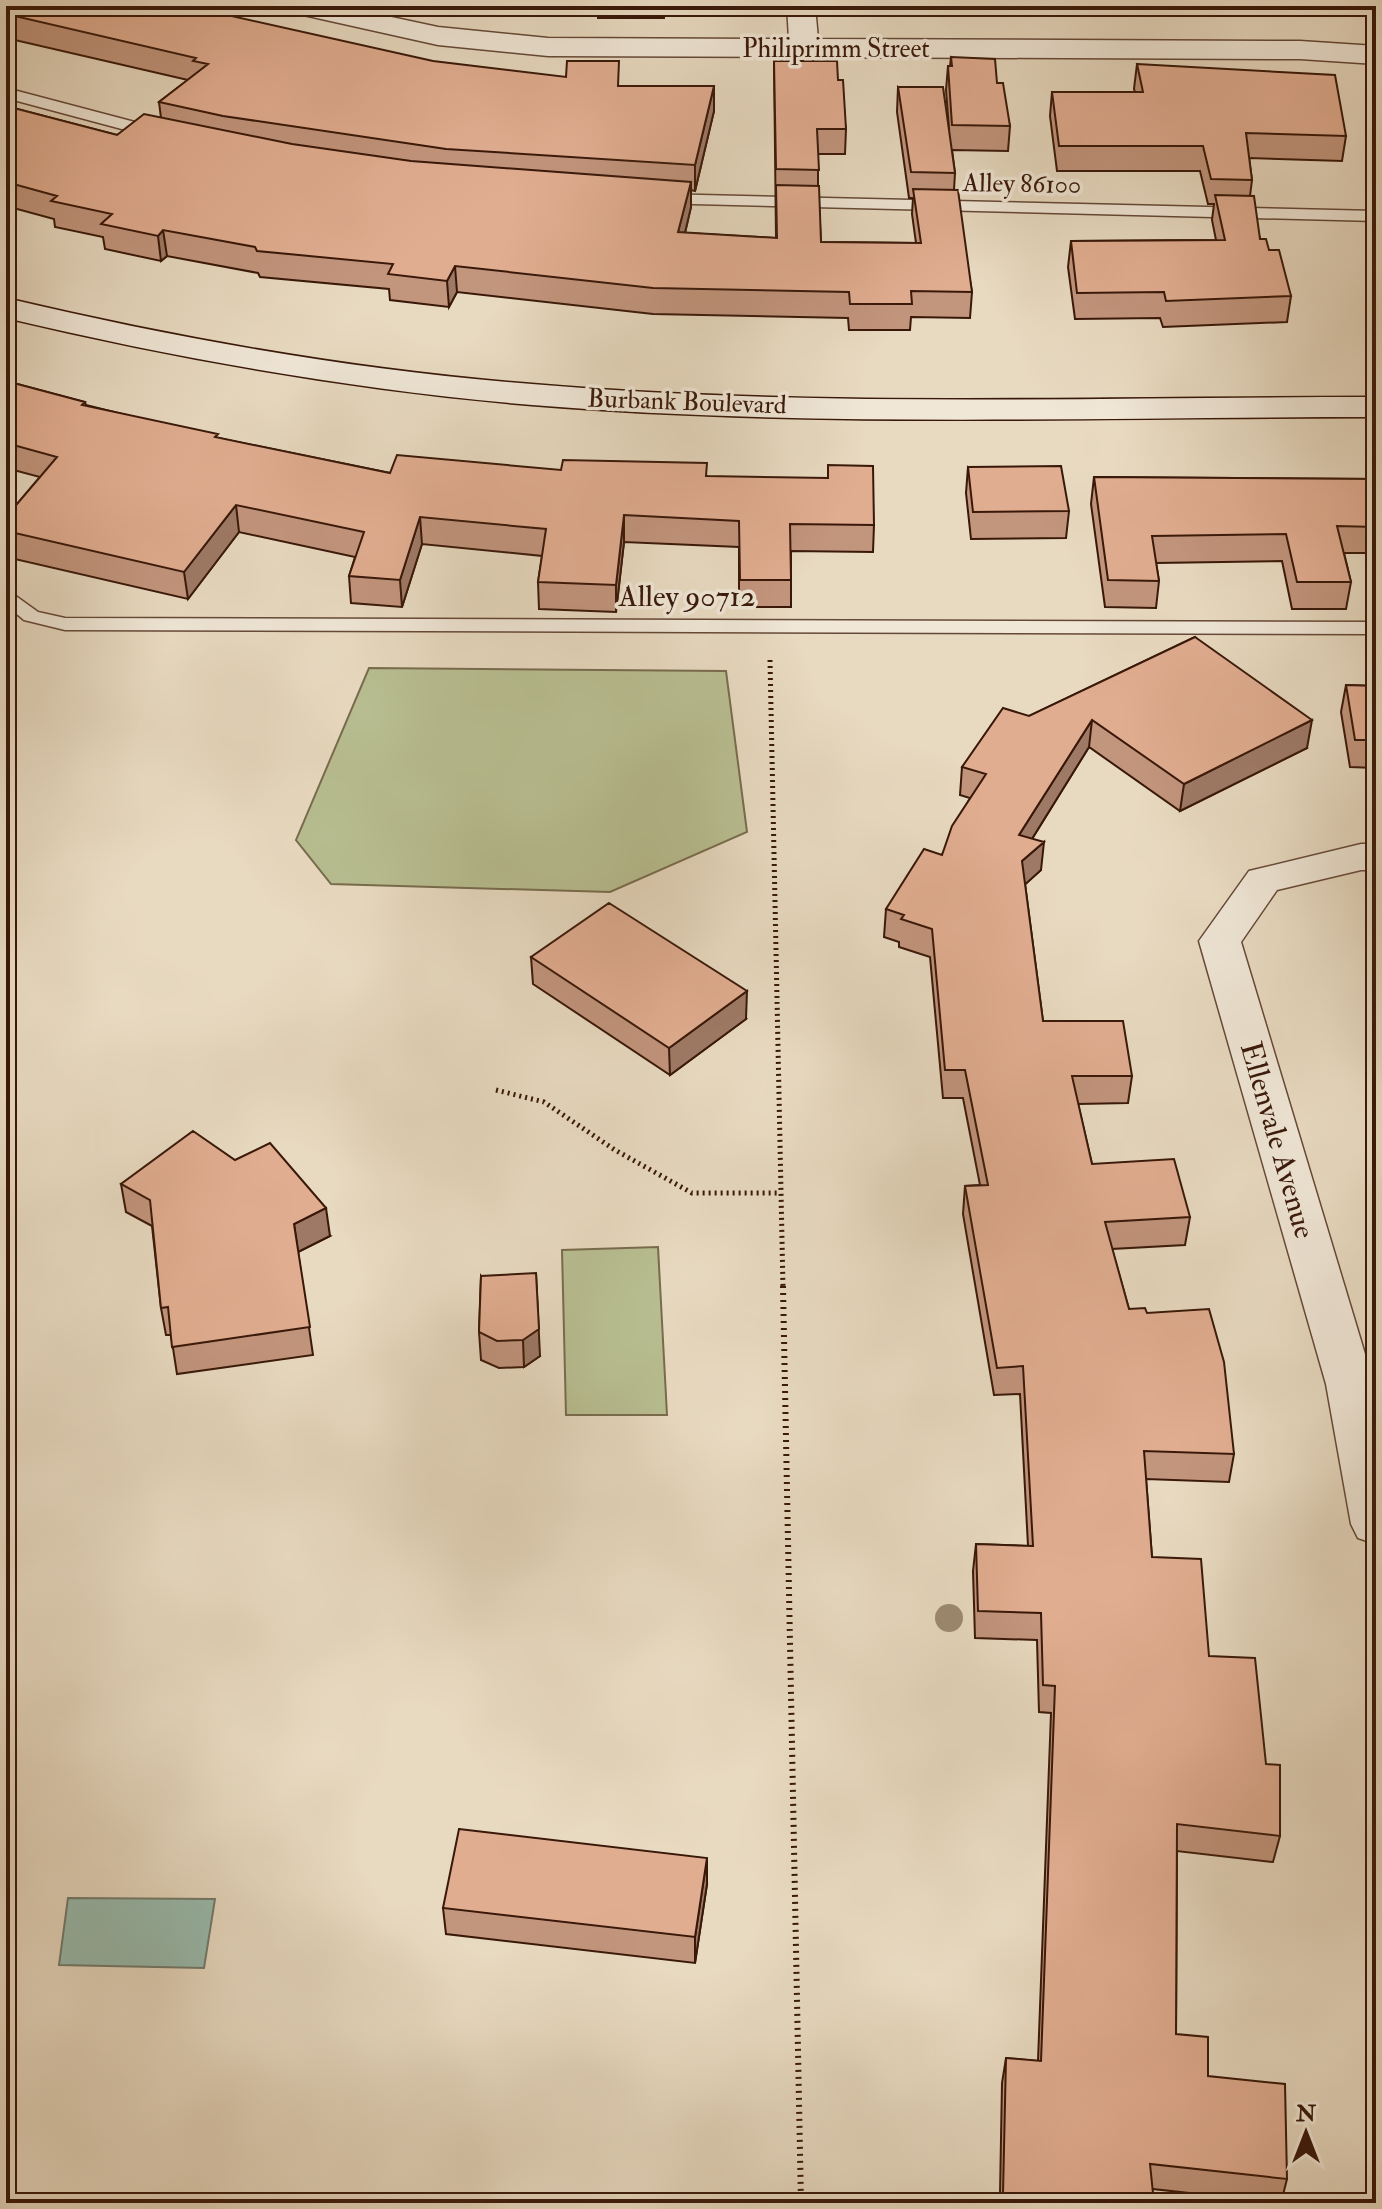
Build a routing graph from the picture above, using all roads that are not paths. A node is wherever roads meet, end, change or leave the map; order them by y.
1 (300, 6) edge
2 (801, 6) edge
3 (804, 48) junction
4 (1376, 55) edge
5 (6, 93) edge
6 (176, 137) edge
7 (635, 198) edge
8 (1376, 216) edge
9 (6, 308) edge
10 (1376, 407) edge
11 (6, 595) edge
12 (1376, 628) edge
13 (1376, 857) edge
14 (1376, 1524) edge

1 - 3 street, Philiprimm Street
2 - 3 street
3 - 4 street, Philiprimm Street
5 - 6 lane
7 - 8 lane, Alley 86100
9 - 10 street, Burbank Boulevard
11 - 12 lane, Alley 90712
13 - 14 street, Ellenvale Avenue

